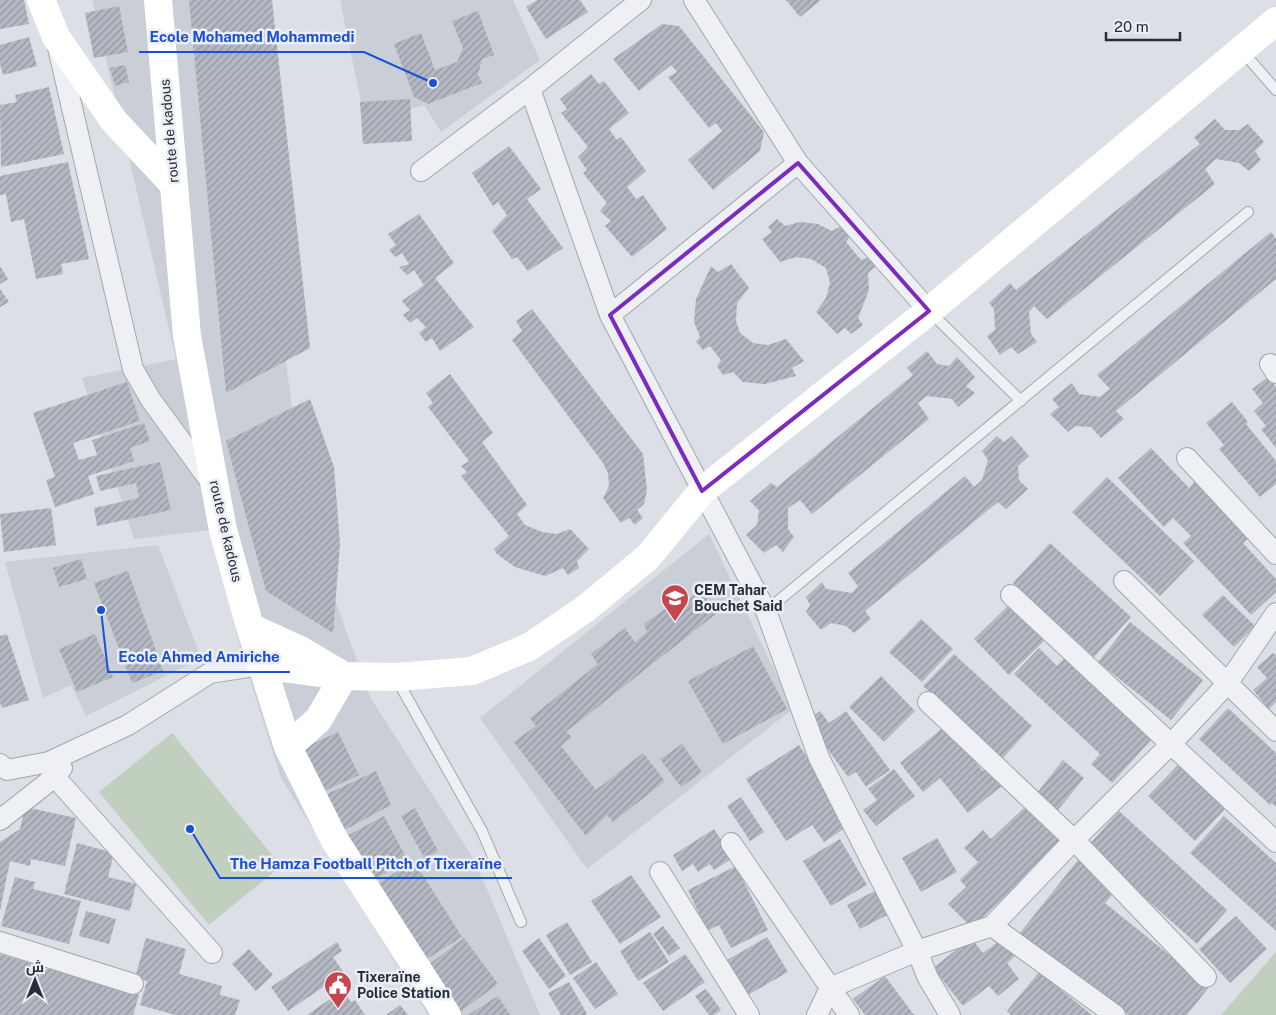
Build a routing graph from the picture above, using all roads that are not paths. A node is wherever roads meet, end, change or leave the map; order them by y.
1 (41, 0) edge
2 (158, 0) edge
3 (641, 0) edge
4 (694, 0) edge
5 (1276, 21) edge
6 (56, 37) junction
7 (1242, 51) junction
8 (530, 89) junction
9 (1276, 90) edge
10 (798, 163) junction
11 (421, 172) dead end
12 (174, 185) junction
13 (1248, 212) dead end
14 (929, 311) junction
15 (610, 315) junction
16 (1021, 401) junction
17 (1187, 458) dead end
18 (216, 489) junction
19 (702, 491) junction
20 (1276, 554) edge
21 (1124, 582) dead end
22 (1010, 595) dead end
23 (766, 611) junction
24 (1276, 612) edge
25 (250, 627) junction
26 (261, 665) junction
27 (344, 676) junction
28 (396, 677) junction
29 (1227, 684) junction
30 (928, 702) dead end
31 (1276, 731) edge
32 (1170, 745) junction
33 (82, 747) junction
34 (288, 747) junction
35 (0, 764) edge
36 (54, 776) junction
37 (0, 820) edge
38 (1074, 840) junction
39 (1276, 842) edge
40 (730, 844) dead end
41 (660, 872) dead end
42 (521, 922) dead end
43 (992, 926) junction
44 (0, 942) edge
45 (917, 950) junction
46 (212, 953) dead end
47 (1206, 977) dead end
48 (133, 984) dead end
49 (830, 988) junction
50 (447, 1015) edge
51 (749, 1015) edge
52 (817, 1015) edge
53 (849, 1015) edge
54 (950, 1015) edge
55 (1115, 1015) edge

1 - 6 street
2 - 12 street, route de kadous
3 - 8 street
4 - 10 street
5 - 7 street
6 - 12 street
6 - 18 street
7 - 9 lane
7 - 14 street
8 - 11 street
8 - 15 street
10 - 14 street
10 - 15 street
12 - 18 street, route de kadous
13 - 16 lane
14 - 16 lane
14 - 19 street
15 - 19 street
16 - 23 lane
17 - 20 street
18 - 25 street, route de kadous
19 - 23 street
19 - 28 street
21 - 29 street
22 - 32 street
23 - 45 street
24 - 29 street
25 - 26 street, route de kadous
25 - 27 street
26 - 27 street
26 - 33 street
26 - 34 street, route de kadous
27 - 28 street
27 - 34 street
28 - 42 lane
29 - 31 street
29 - 32 street
30 - 38 street
32 - 38 street
32 - 39 street
33 - 35 street
33 - 36 street
34 - 50 street, route de kadous
36 - 37 street
36 - 46 street
38 - 43 street
38 - 47 street
40 - 49 street
41 - 51 street
43 - 45 street
43 - 55 street
44 - 48 street
45 - 49 street
45 - 54 street
49 - 52 street
49 - 53 street

